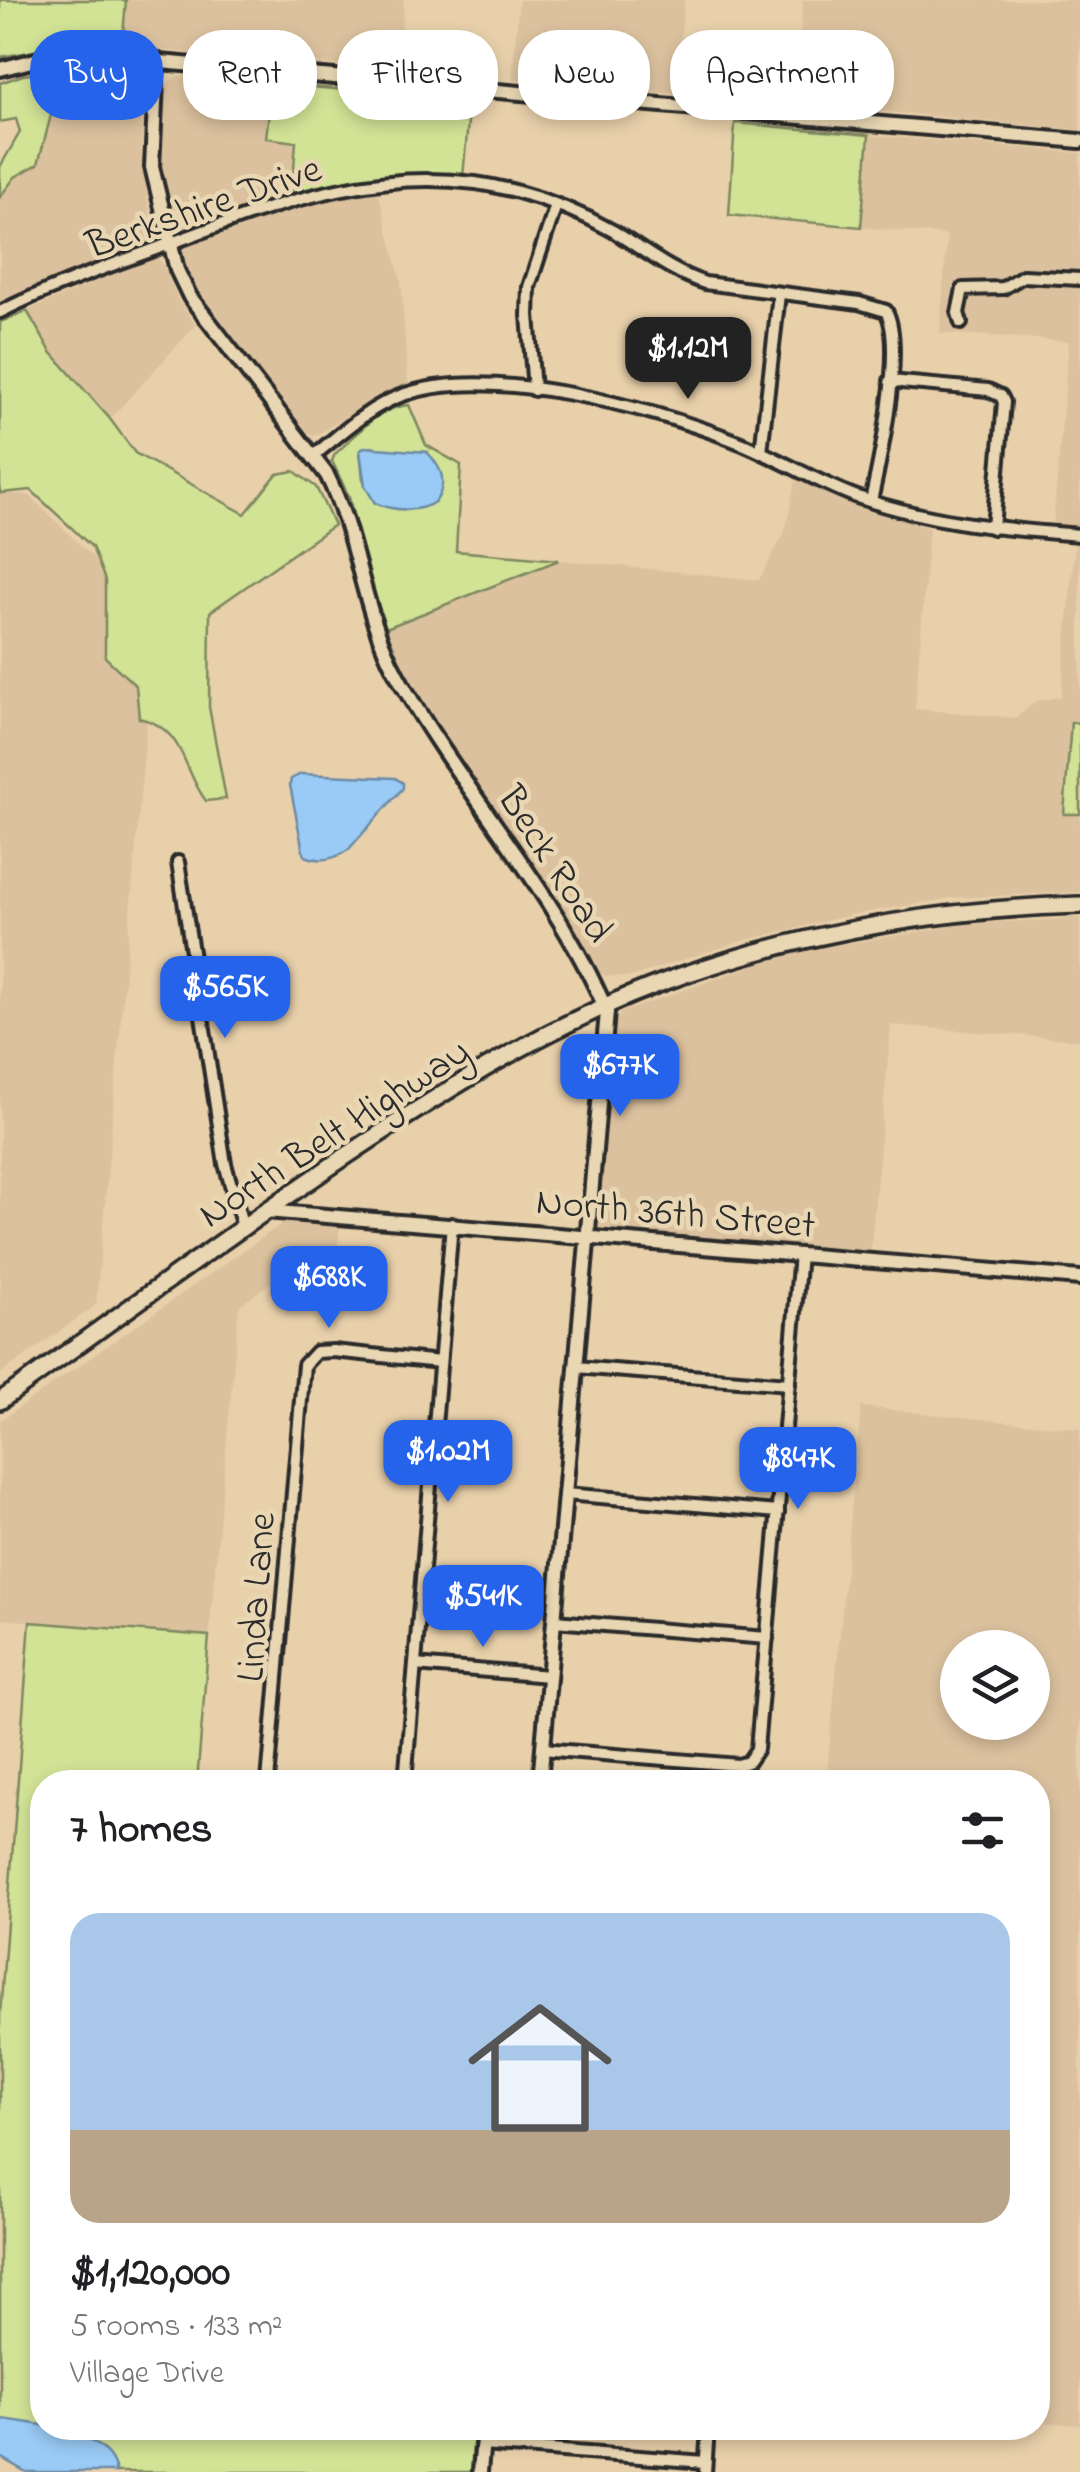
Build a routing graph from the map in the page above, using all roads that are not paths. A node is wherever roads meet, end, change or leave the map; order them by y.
1 (30, 61) edge
2 (163, 61) edge
3 (0, 69) edge
4 (154, 120) edge
5 (1080, 141) edge
6 (556, 204) junction
7 (168, 244) junction
8 (1080, 279) edge
9 (779, 294) junction
10 (0, 312) edge
11 (961, 323) dead end
12 (890, 380) junction
13 (534, 390) junction
14 (761, 452) junction
15 (313, 456) junction
16 (871, 501) junction
17 (992, 528) junction
18 (1080, 536) edge
19 (178, 862) dead end
20 (1080, 905) edge
21 (605, 1007) junction
22 (266, 1210) junction
23 (452, 1224) junction
24 (243, 1227) junction
25 (588, 1237) junction
26 (800, 1254) junction
27 (1080, 1278) edge
28 (440, 1362) junction
29 (576, 1366) junction
30 (789, 1384) junction
31 (0, 1401) edge
32 (565, 1494) junction
33 (778, 1512) junction
34 (554, 1621) junction
35 (767, 1638) junction
36 (415, 1665) junction
37 (549, 1676) junction
38 (542, 1749) junction
39 (269, 1770) edge
40 (406, 1770) edge
41 (541, 1770) edge
42 (483, 2440) edge
43 (707, 2440) edge
44 (483, 2445) junction
45 (705, 2467) edge
46 (480, 2472) edge

1 - 3 street
2 - 5 street
4 - 7 street, Beck Road
6 - 7 street, Berkshire Drive
6 - 9 street, Berkshire Drive
6 - 13 street
7 - 10 street, Berkshire Drive
7 - 15 street, Beck Road
8 - 11 street
9 - 12 street, Berkshire Drive
9 - 14 street
12 - 16 street
12 - 17 street
13 - 14 street
13 - 15 street
14 - 16 street
15 - 21 street, Beck Road
16 - 17 street
17 - 18 street
19 - 24 street
20 - 21 main road, North Belt Highway
21 - 22 main road, North Belt Highway
21 - 25 street, Beck Road
22 - 23 street, North 36th Street
22 - 24 main road, North Belt Highway
23 - 25 street, North 36th Street
23 - 28 street
24 - 31 main road, North Belt Highway
25 - 26 street, North 36th Street
25 - 29 street, Beck Road
26 - 27 street, North 36th Street
26 - 30 street
28 - 36 street
28 - 39 street, Linda Lane
29 - 30 street
29 - 32 street, Beck Road
30 - 33 street
32 - 33 street
32 - 34 street, Beck Road
33 - 35 street
34 - 35 street
34 - 37 street, Beck Road
35 - 38 street
36 - 37 street
36 - 40 street
37 - 38 street, Beck Road
38 - 41 street, Beck Road
42 - 44 street
43 - 45 street
44 - 45 street
44 - 46 street

